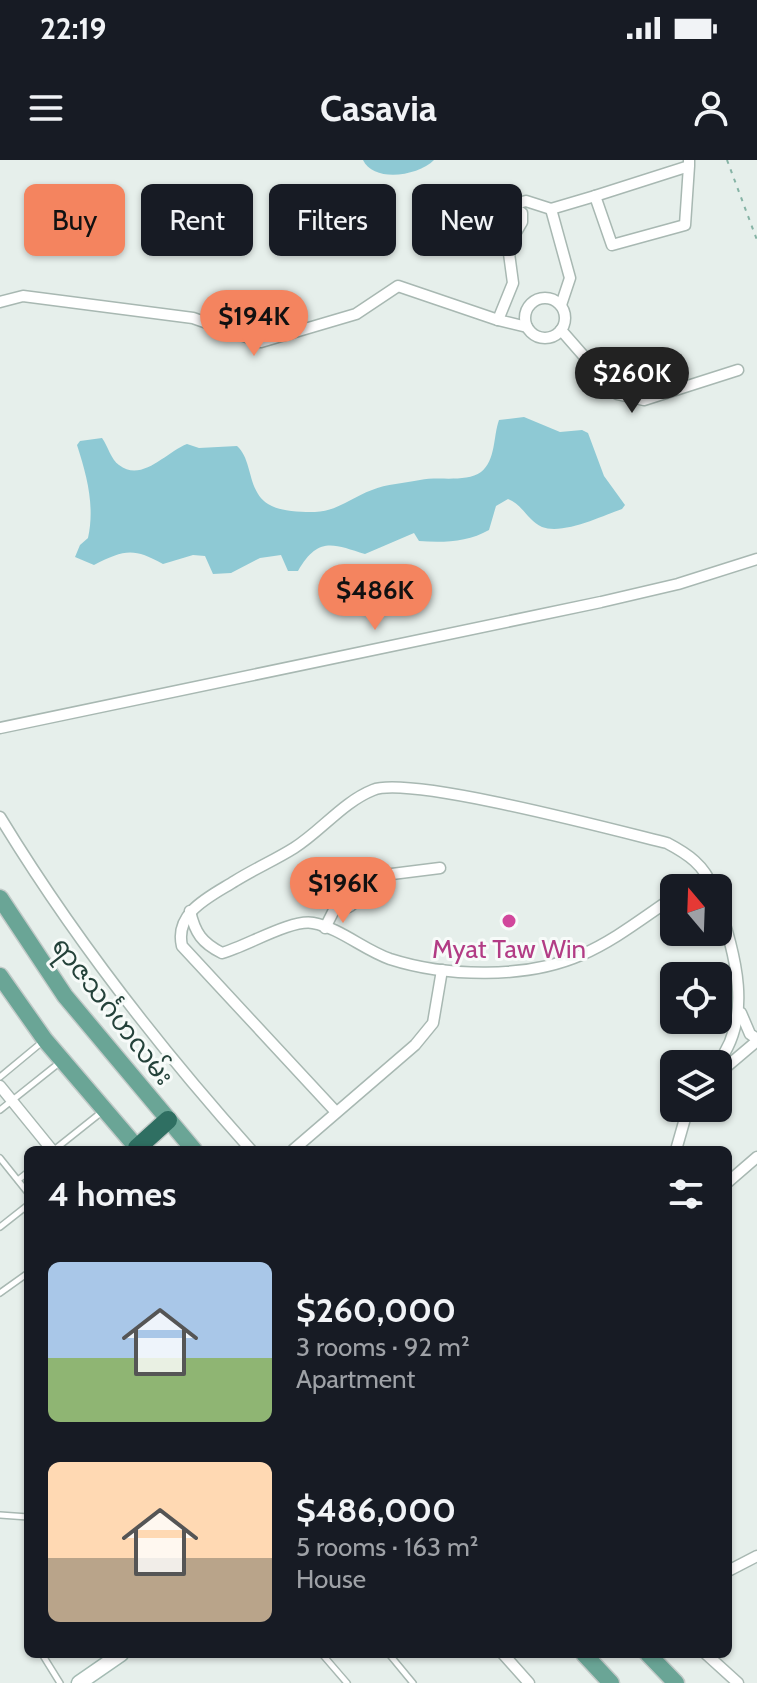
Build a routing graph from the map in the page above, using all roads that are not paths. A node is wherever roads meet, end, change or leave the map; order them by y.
1 (689, 163) edge
2 (595, 196) junction
3 (522, 202) edge
4 (551, 209) junction
5 (509, 256) edge
6 (0, 302) edge
7 (561, 305) junction
8 (498, 320) junction
9 (527, 327) junction
10 (561, 330) junction
11 (738, 370) dead end
12 (757, 559) edge
13 (0, 728) edge
14 (0, 817) edge
15 (440, 868) dead end
16 (707, 874) edge
17 (354, 885) junction
18 (0, 898) edge
19 (336, 906) junction
20 (660, 906) edge
21 (190, 911) junction
22 (325, 928) junction
23 (729, 946) edge
24 (442, 970) junction
25 (0, 976) edge
26 (740, 1011) junction
27 (45, 1040) junction
28 (757, 1040) edge
29 (726, 1050) edge
30 (62, 1061) junction
31 (732, 1062) edge
32 (0, 1077) edge
33 (0, 1086) edge
34 (12, 1101) junction
35 (0, 1110) edge
36 (105, 1110) junction
37 (336, 1112) junction
38 (168, 1120) junction
39 (684, 1122) edge
40 (50, 1146) edge
41 (58, 1146) edge
42 (135, 1146) edge
43 (141, 1146) edge
44 (191, 1146) edge
45 (247, 1146) edge
46 (298, 1146) edge
47 (677, 1146) edge
48 (757, 1157) edge
49 (0, 1158) edge
50 (24, 1175) edge
51 (732, 1179) edge
52 (18, 1180) junction
53 (24, 1188) edge
54 (24, 1208) edge
55 (0, 1227) edge
56 (24, 1276) edge
57 (0, 1293) edge
58 (0, 1515) edge
59 (24, 1517) edge
60 (757, 1556) edge
61 (732, 1569) edge
62 (44, 1658) edge
63 (115, 1658) edge
64 (325, 1658) edge
65 (392, 1658) edge
66 (507, 1658) edge
67 (588, 1658) edge
68 (652, 1658) edge
69 (710, 1658) edge
70 (60, 1683) edge
71 (79, 1683) edge
72 (347, 1683) edge
73 (413, 1683) edge
74 (529, 1683) edge
75 (611, 1683) edge
76 (676, 1683) edge
77 (738, 1683) edge

1 - 2 street
1 - 2 street
2 - 4 street
3 - 4 street
4 - 7 street
5 - 8 street
6 - 8 street
7 - 9 street
7 - 10 street
8 - 9 street
9 - 10 street
10 - 11 street
12 - 13 street
14 - 45 street
15 - 17 street
16 - 21 street
17 - 19 street
17 - 19 street
18 - 38 main road, ရာဇသင်္ဂဟလမ်း
19 - 22 street
20 - 24 street
21 - 22 street
21 - 37 street
22 - 24 street
23 - 26 street
24 - 37 street
25 - 27 main road
26 - 28 street
26 - 29 street
27 - 30 main road
27 - 32 lane
28 - 31 street
30 - 34 lane
30 - 36 main road
33 - 34 street
34 - 35 lane
34 - 40 street
36 - 41 lane
36 - 42 main road
37 - 46 street
38 - 43 highway
38 - 44 main road, ရာဇသင်္ဂဟလမ်း
39 - 47 street
48 - 51 street
49 - 52 lane
50 - 52 lane
52 - 53 lane
54 - 55 lane
56 - 57 lane
58 - 59 lane
60 - 61 street
62 - 70 lane
63 - 71 main road
64 - 72 lane
65 - 73 lane
66 - 74 street
67 - 75 main road
68 - 76 main road
69 - 77 street

